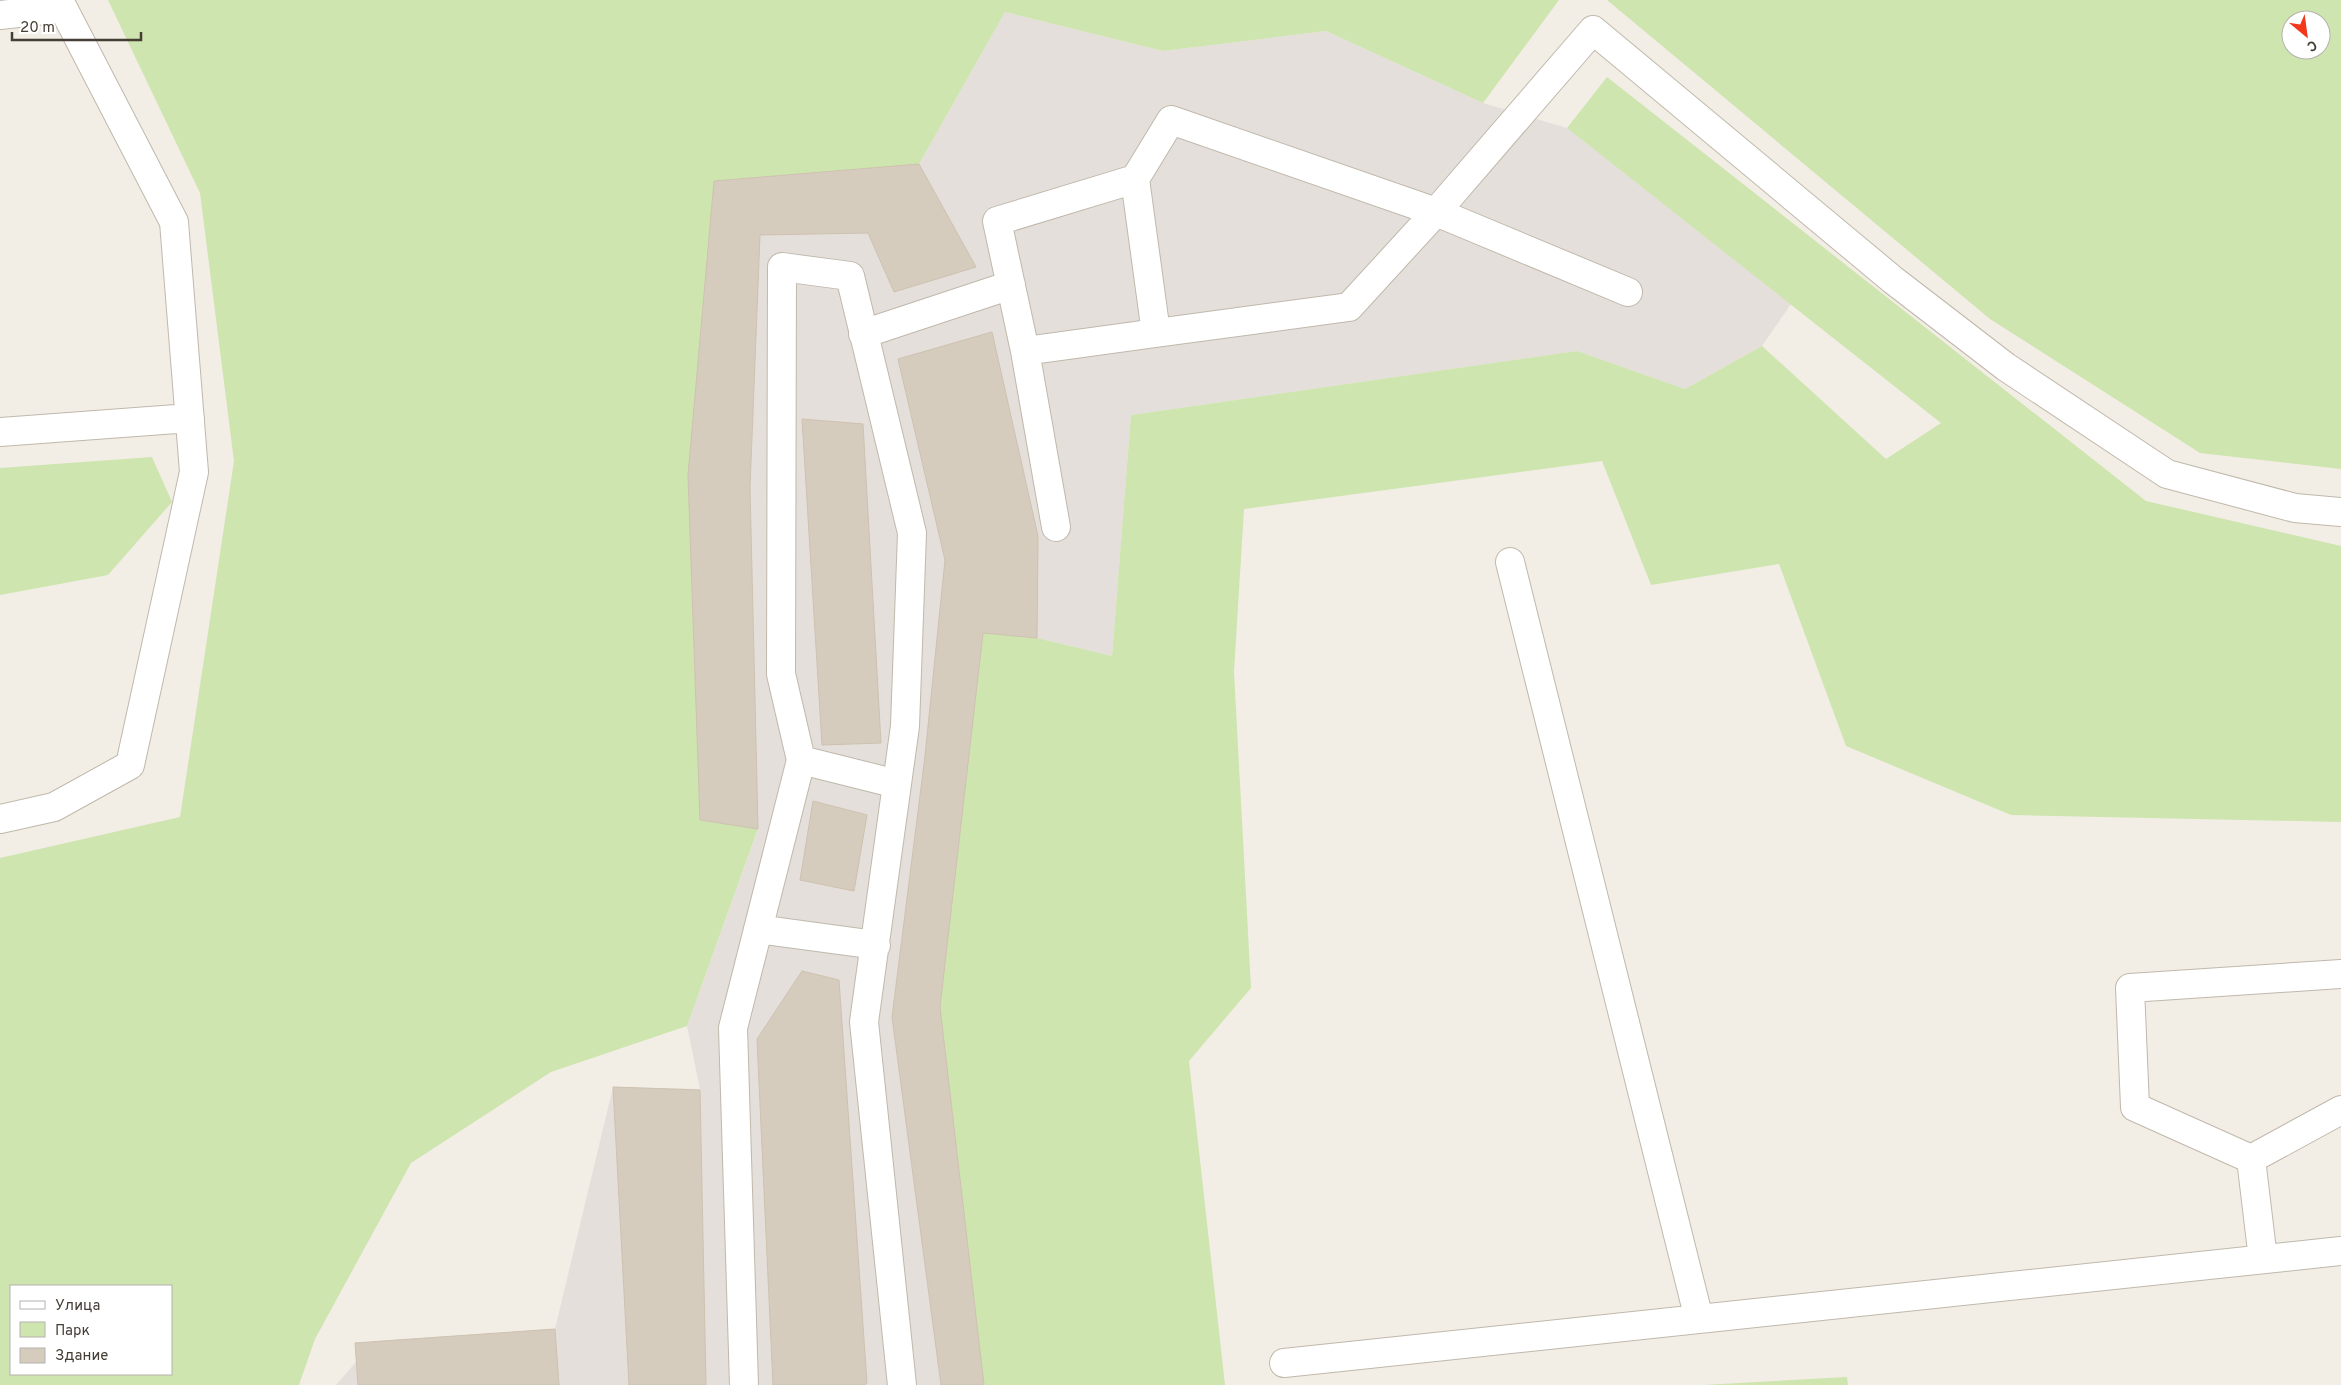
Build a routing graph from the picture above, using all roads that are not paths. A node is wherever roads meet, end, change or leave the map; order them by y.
1 (0, 15) edge
2 (1135, 179) junction
3 (1436, 212) junction
4 (1011, 285) junction
5 (1628, 292) dead end
6 (1156, 333) junction
7 (863, 334) junction
8 (1025, 351) junction
9 (190, 418) junction
10 (0, 432) edge
11 (2341, 512) edge
12 (1056, 527) dead end
13 (1510, 562) dead end
14 (801, 760) junction
15 (897, 784) junction
16 (0, 819) edge
17 (758, 929) junction
18 (876, 945) junction
19 (2341, 974) edge
20 (2341, 1110) edge
21 (2251, 1158) junction
22 (2341, 1251) edge
23 (2263, 1259) junction
24 (1699, 1319) junction
25 (1284, 1363) dead end
26 (744, 1385) edge
27 (902, 1385) edge

1 - 9 lane
2 - 3 lane
2 - 4 lane
2 - 6 lane
3 - 5 lane
3 - 6 lane
3 - 11 lane
4 - 7 lane
4 - 8 lane
6 - 8 lane
7 - 14 lane
7 - 15 lane
8 - 12 lane
9 - 10 lane
9 - 16 lane
13 - 24 lane
14 - 15 lane
14 - 17 lane
15 - 18 lane
17 - 18 lane
17 - 26 lane
18 - 27 lane
19 - 21 lane
20 - 21 lane
21 - 23 lane
22 - 23 lane
23 - 24 lane
24 - 25 lane

